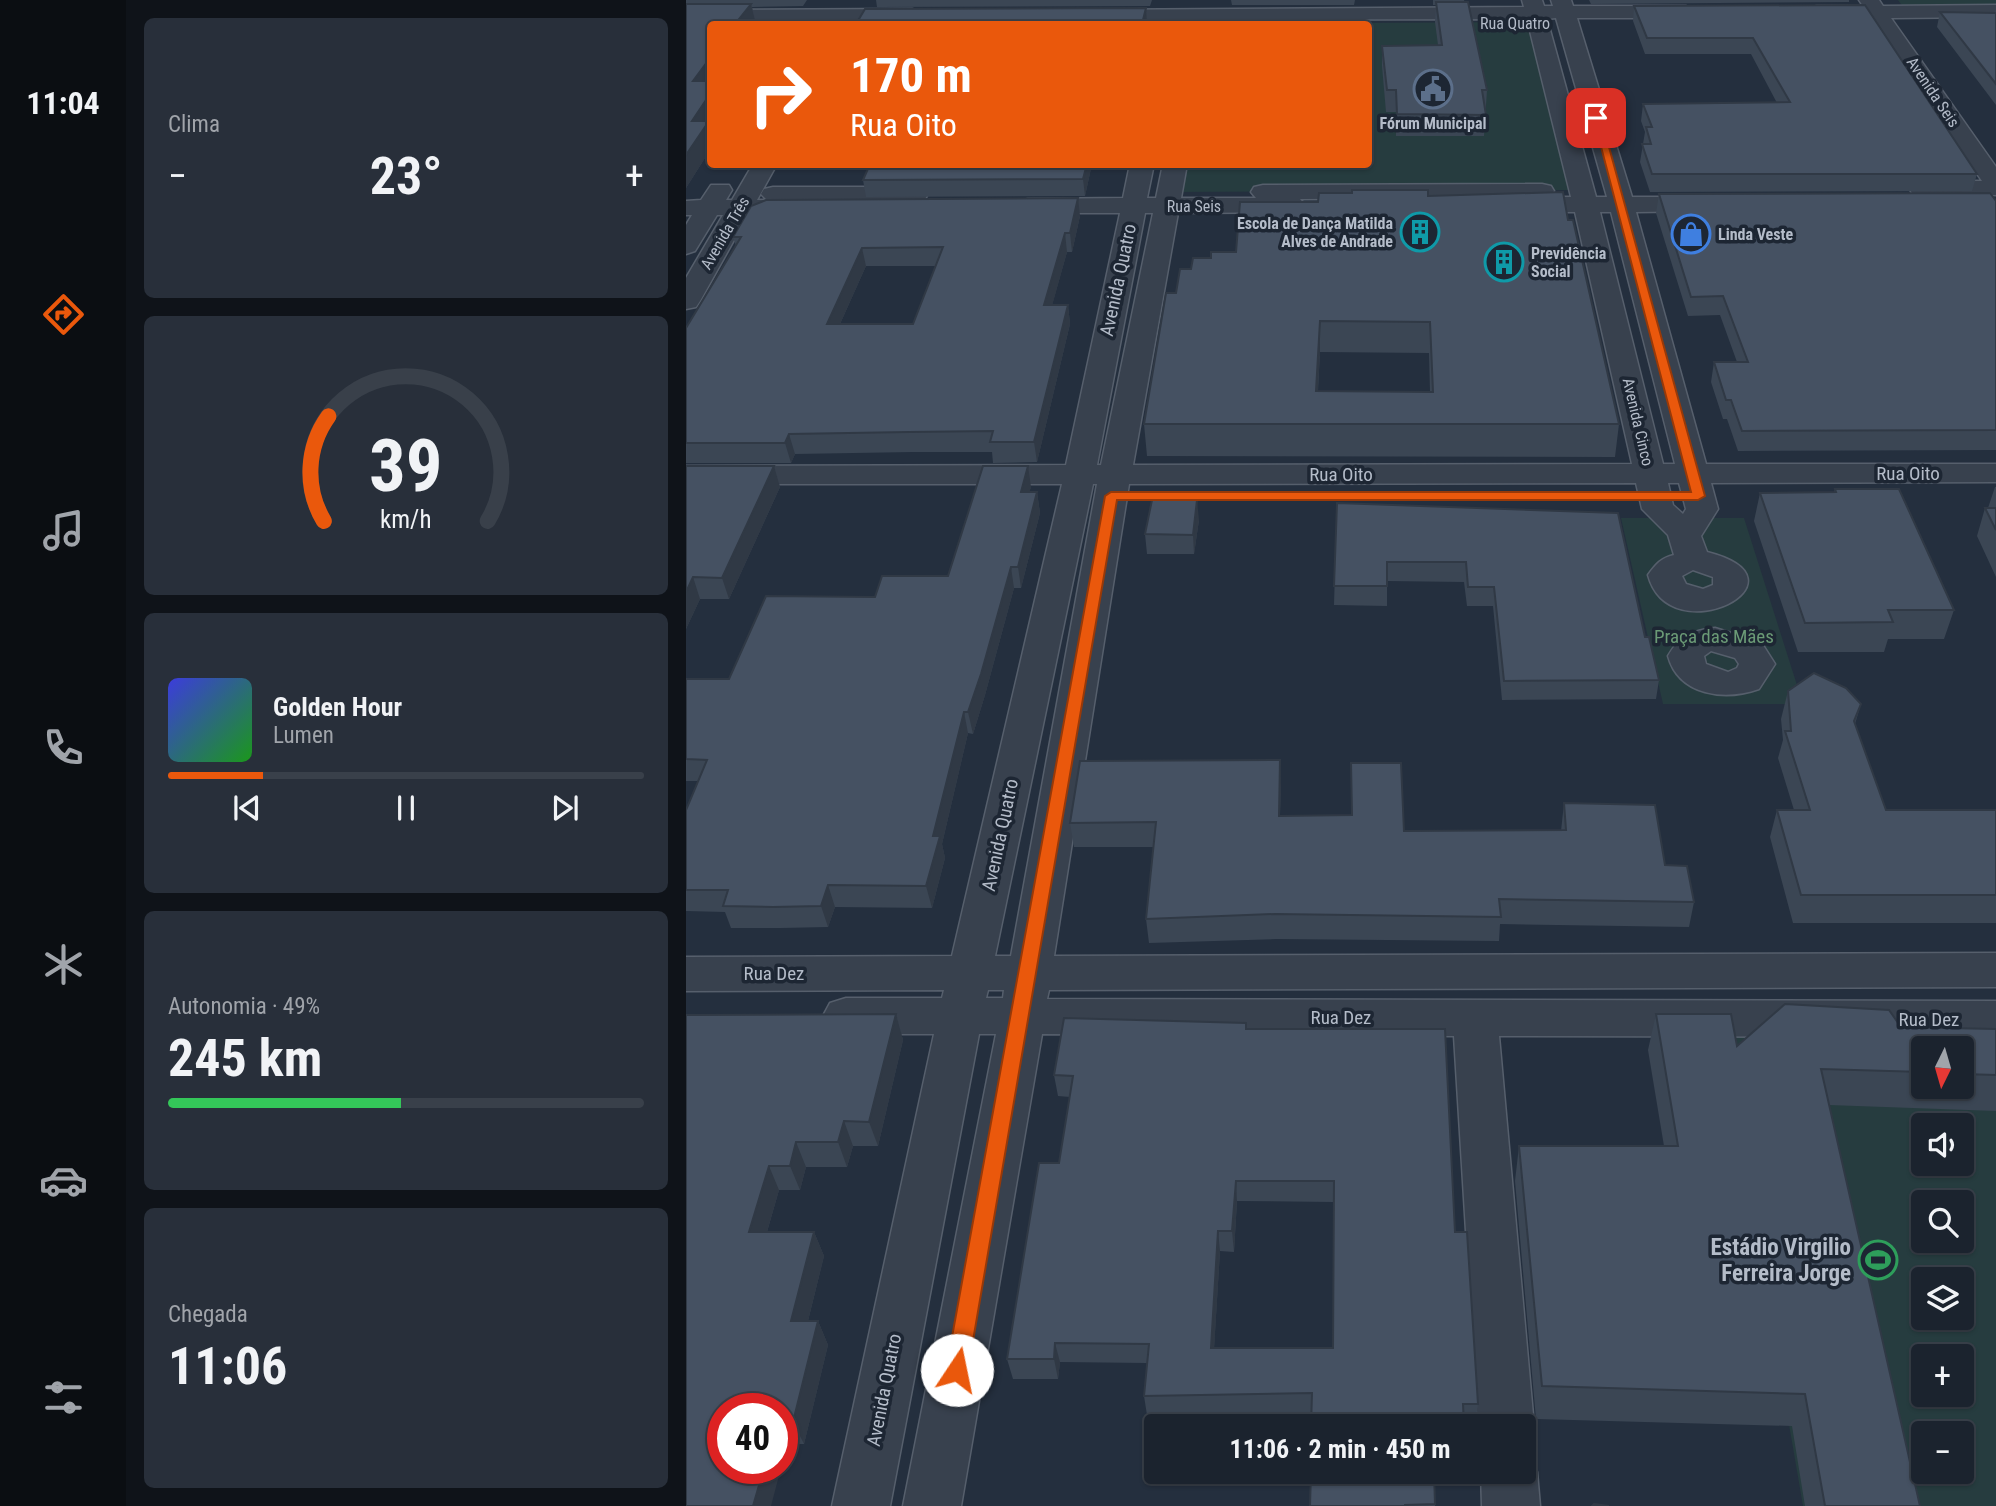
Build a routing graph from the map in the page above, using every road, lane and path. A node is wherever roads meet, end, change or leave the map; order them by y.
1 (1428, 6) edge
2 (1497, 6) edge
3 (1565, 11) edge
4 (1877, 11) edge
5 (1996, 11) edge
6 (1535, 12) edge
7 (1169, 15) edge
8 (1197, 15) edge
9 (686, 16) edge
10 (838, 16) edge
11 (1909, 16) edge
12 (1703, 17) edge
13 (1799, 17) edge
14 (1074, 19) edge
15 (930, 20) edge
16 (1996, 20) edge
17 (803, 21) edge
18 (686, 25) edge
19 (707, 25) edge
20 (733, 168) edge
21 (763, 168) edge
22 (1996, 186) edge
23 (1154, 188) edge
24 (686, 195) edge
25 (1729, 196) edge
26 (1620, 197) junction
27 (1584, 198) junction
28 (938, 200) edge
29 (1006, 200) edge
30 (744, 201) junction
31 (1996, 201) edge
32 (704, 203) edge
33 (686, 246) edge
34 (686, 301) edge
35 (1996, 473) edge
36 (686, 475) edge
37 (1095, 485) junction
38 (1652, 485) junction
39 (1696, 485) junction
40 (1996, 495) edge
41 (686, 496) edge
42 (1689, 547) junction
43 (1715, 639) dead end
44 (1996, 970) edge
45 (969, 973) junction
46 (1028, 973) junction
47 (686, 974) edge
48 (807, 1017) edge
49 (960, 1017) junction
50 (1022, 1017) junction
51 (1475, 1018) junction
52 (1996, 1019) edge
53 (1505, 1414) edge
54 (1510, 1484) edge
55 (860, 1506) edge
56 (932, 1506) edge
57 (1511, 1506) edge

1 - 2 street, Rua Quatro
1 - 8 street, Rua Quatro
2 - 6 street, Rua Quatro
3 - 6 street, Rua Quatro
3 - 12 street, Rua Quatro
3 - 26 street, Avenida Cinco
4 - 11 street
4 - 13 street
4 - 22 street, Avenida Seis
5 - 11 street
6 - 8 street, Rua Quatro
6 - 27 street, Avenida Cinco
7 - 8 street, Rua Quatro
7 - 14 street, Rua Quatro
9 - 10 street
10 - 15 street
10 - 17 street
11 - 16 street
18 - 19 street
20 - 32 street, Avenida Três
21 - 30 street, Avenida Três
22 - 31 street
23 - 27 street, Rua Seis
23 - 29 street, Rua Seis
23 - 37 street, Avenida Quatro
24 - 32 street
25 - 26 street, Rua Seis
26 - 27 street, Rua Seis
26 - 39 street, Avenida Cinco
27 - 38 street, Avenida Cinco
28 - 30 street
30 - 32 street
30 - 34 street, Avenida Três
32 - 33 street, Avenida Três
35 - 39 street, Rua Oito
36 - 37 street, Rua Oito
37 - 38 street, Rua Oito
37 - 41 street, Rua Oito
37 - 45 street, Avenida Quatro
37 - 46 street, Avenida Quatro
38 - 39 street, Rua Oito
38 - 42 street, Avenida Cinco
39 - 40 street, Rua Oito
39 - 42 street, Avenida Cinco
42 - 43 street
44 - 46 street, Rua Dez
45 - 46 street, Rua Dez
45 - 47 street, Rua Dez
45 - 49 street, Avenida Quatro
46 - 50 street, Avenida Quatro
48 - 49 street, Rua Dez
49 - 50 street, Rua Dez
49 - 55 street, Avenida Quatro
50 - 51 street, Rua Dez
50 - 56 street, Avenida Quatro
51 - 52 street, Rua Dez
51 - 53 street
54 - 57 street

